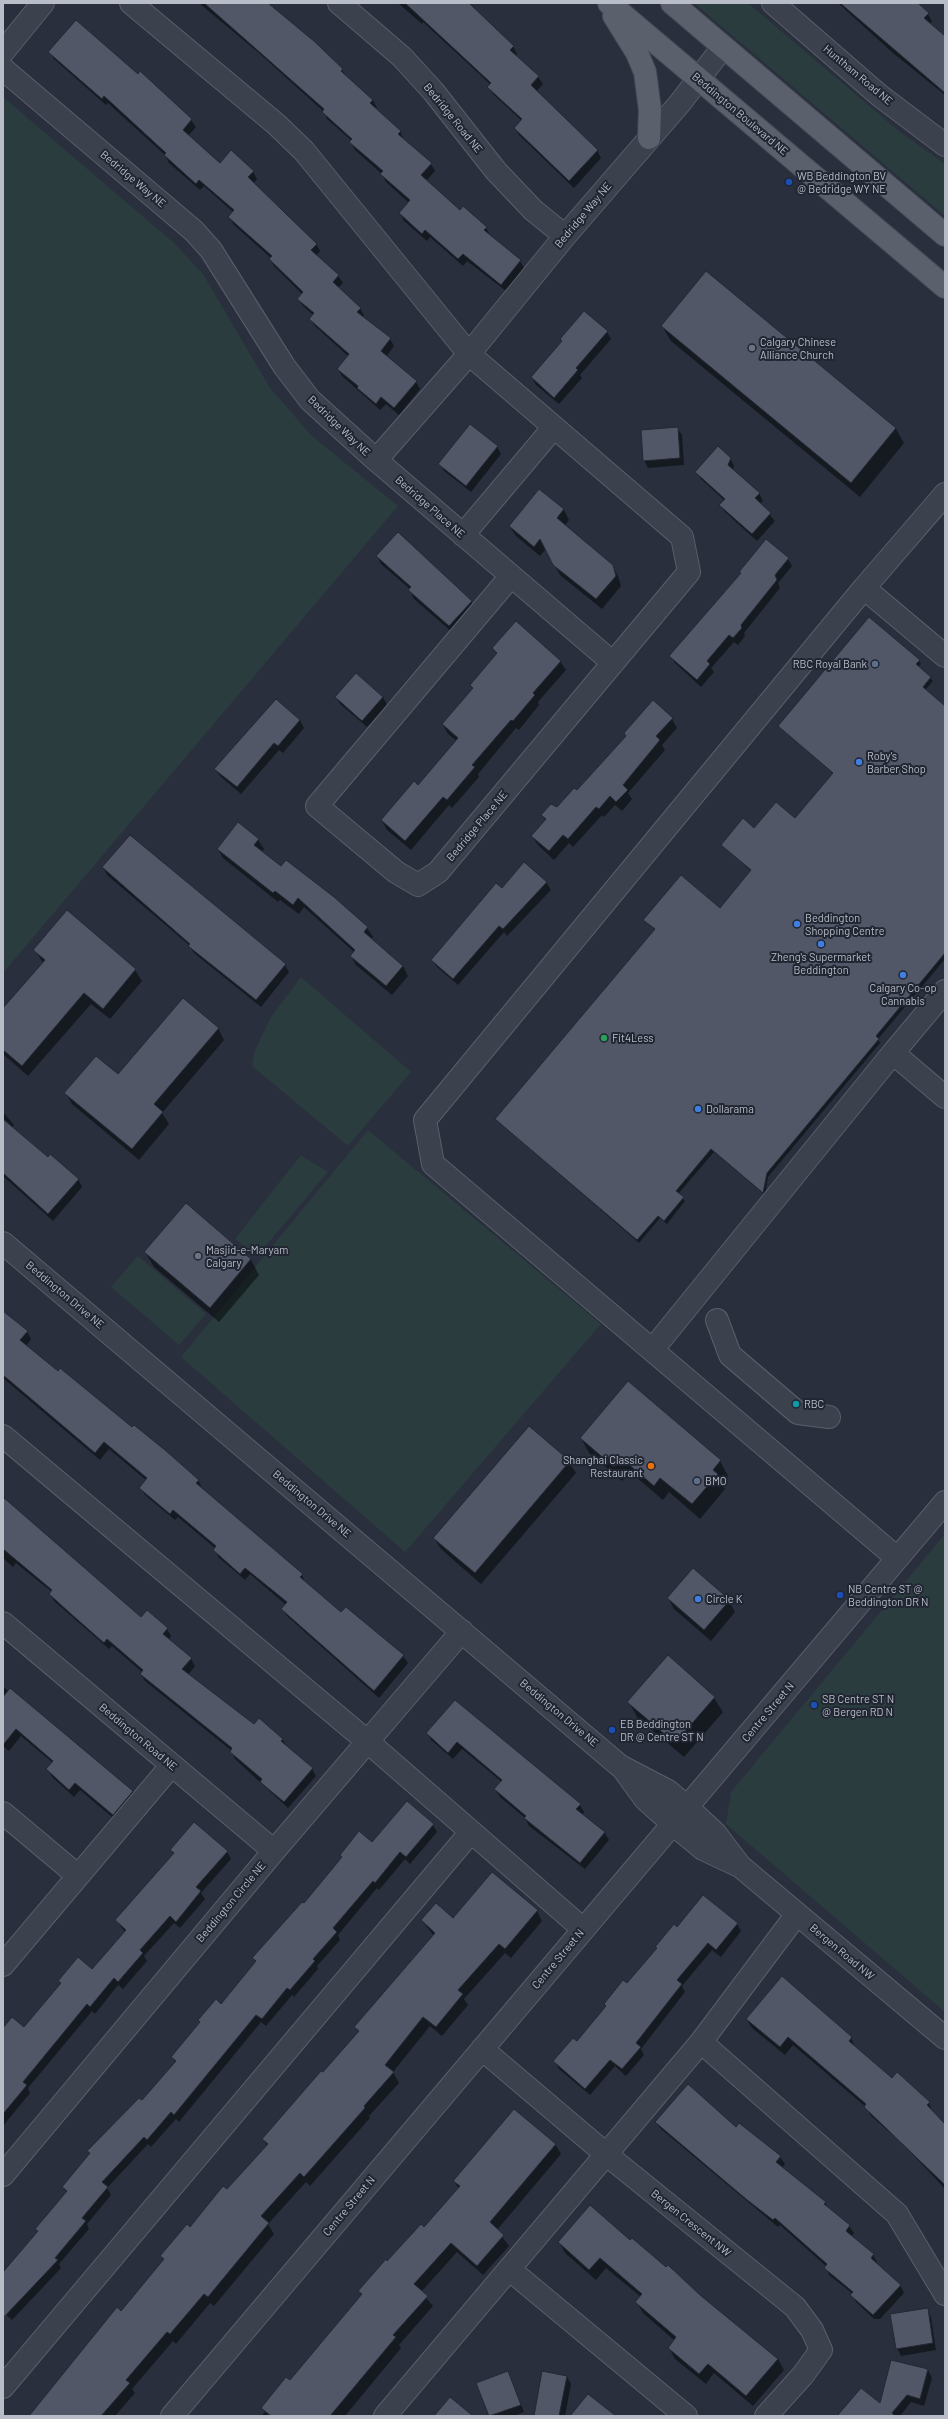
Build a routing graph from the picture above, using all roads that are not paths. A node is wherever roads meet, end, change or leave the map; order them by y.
1 (43, 3) edge
2 (131, 3) edge
3 (339, 3) edge
4 (605, 3) edge
5 (609, 3) edge
6 (672, 3) edge
7 (773, 3) edge
8 (723, 47) junction
9 (3, 52) edge
10 (3, 69) edge
11 (698, 79) junction
12 (649, 138) junction
13 (945, 145) edge
14 (945, 235) edge
15 (565, 236) junction
16 (945, 287) edge
17 (469, 354) junction
18 (554, 427) junction
19 (376, 460) junction
20 (945, 494) edge
21 (463, 535) junction
22 (511, 576) junction
23 (864, 588) junction
24 (945, 656) edge
25 (613, 663) junction
26 (945, 990) edge
27 (893, 1053) junction
28 (945, 1097) edge
29 (3, 1243) edge
30 (717, 1320) dead end
31 (653, 1349) junction
32 (829, 1416) dead end
33 (3, 1436) edge
34 (945, 1502) edge
35 (898, 1558) junction
36 (3, 1623) edge
37 (462, 1631) junction
38 (368, 1742) junction
39 (171, 1766) junction
40 (620, 1766) junction
41 (687, 1807) junction
42 (3, 1813) edge
43 (673, 1824) junction
44 (470, 1833) junction
45 (274, 1851) junction
46 (740, 1866) junction
47 (77, 1876) junction
48 (797, 1914) junction
49 (583, 1929) junction
50 (3, 1965) edge
51 (945, 2038) edge
52 (701, 2042) junction
53 (482, 2049) junction
54 (607, 2155) junction
55 (3, 2176) edge
56 (509, 2269) junction
57 (945, 2294) edge
58 (3, 2387) edge
59 (172, 2416) edge
60 (385, 2416) edge
61 (686, 2416) edge
62 (766, 2416) edge

1 - 9 street
2 - 17 street
3 - 15 street, Bedridge Road NE
4 - 12 main road
5 - 11 main road, Beddington Boulevard NE
6 - 8 main road
7 - 13 street, Huntham Road NE
8 - 11 street, Bedridge Way NE
8 - 14 main road
10 - 19 street, Bedridge Way NE
11 - 12 street, Bedridge Way NE
11 - 16 main road, Beddington Boulevard NE
12 - 15 street, Bedridge Way NE
15 - 17 street, Bedridge Way NE
17 - 18 street
17 - 19 street, Bedridge Way NE
18 - 21 street
18 - 25 street, Bedridge Place NE
19 - 21 street, Bedridge Place NE
20 - 23 street
21 - 22 street, Bedridge Place NE
22 - 25 street, Bedridge Place NE
22 - 25 street, Bedridge Place NE
23 - 24 street
23 - 31 street
26 - 27 street
27 - 28 street
27 - 31 street
29 - 37 street, Beddington Drive NE
30 - 32 street
31 - 35 street
33 - 38 street
34 - 35 street, Centre Street N
35 - 41 street, Centre Street N
36 - 39 street, Beddington Road NE
37 - 38 street, Beddington Circle NE
37 - 40 street, Beddington Drive NE
38 - 44 street
38 - 45 street, Beddington Circle NE
39 - 45 street, Beddington Road NE
39 - 47 street
40 - 41 street, Beddington Drive NE
40 - 43 street, Beddington Drive NE
41 - 43 street, Centre Street N
41 - 46 street, Bergen Road NW
42 - 47 street
43 - 46 street, Bergen Road NW
43 - 49 street, Centre Street N
44 - 49 street
44 - 58 street
45 - 55 street, Beddington Circle NE
46 - 48 street, Bergen Road NW
47 - 50 street
48 - 51 street, Bergen Road NW
48 - 52 street
49 - 53 street, Centre Street N
52 - 54 street
52 - 57 street
53 - 54 street, Bergen Crescent NW
53 - 59 street, Centre Street N
54 - 56 street
54 - 62 street, Bergen Crescent NW
56 - 60 street
56 - 61 street

